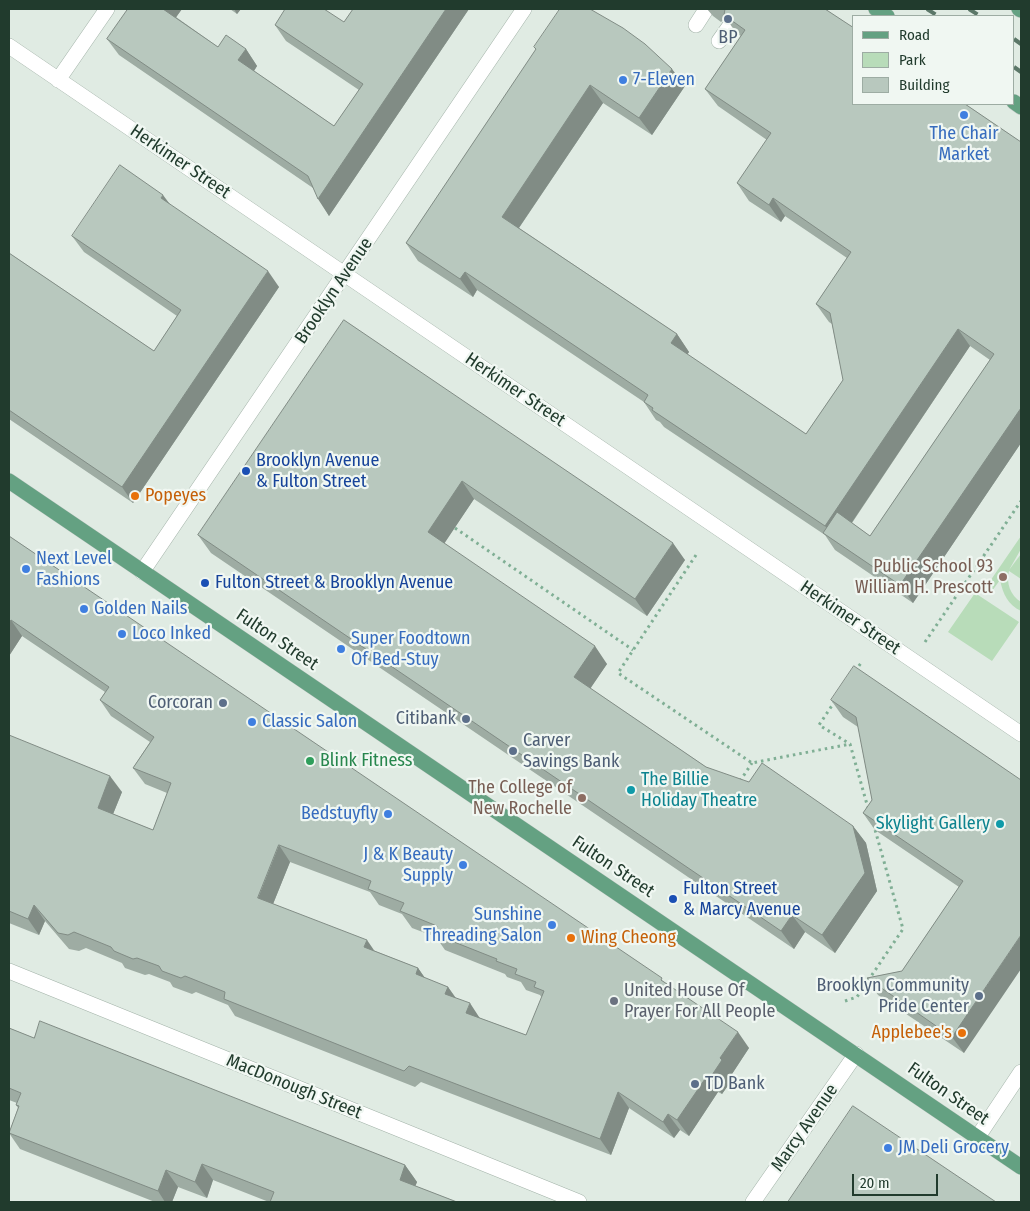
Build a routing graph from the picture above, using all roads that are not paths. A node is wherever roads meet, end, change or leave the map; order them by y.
1 (107, 9) edge
2 (524, 9) edge
3 (705, 11) dead end
4 (696, 25) dead end
5 (729, 27) edge
6 (720, 41) dead end
7 (9, 46) edge
8 (58, 80) junction
9 (345, 275) junction
10 (9, 481) edge
11 (142, 572) junction
12 (1021, 734) edge
13 (9, 971) edge
14 (856, 1054) junction
15 (1021, 1072) edge
16 (977, 1138) junction
17 (1021, 1167) edge
18 (579, 1202) edge
19 (753, 1202) edge

1 - 8 street
2 - 9 street, Brooklyn Avenue
3 - 4 street
5 - 6 street
7 - 8 street, Herkimer Street
8 - 9 street, Herkimer Street
9 - 11 street, Brooklyn Avenue
9 - 12 street, Herkimer Street
10 - 11 main road, Fulton Street
11 - 14 main road, Fulton Street
13 - 18 street, MacDonough Street
14 - 16 main road, Fulton Street
14 - 19 street, Marcy Avenue
15 - 16 street
16 - 17 main road, Fulton Street

